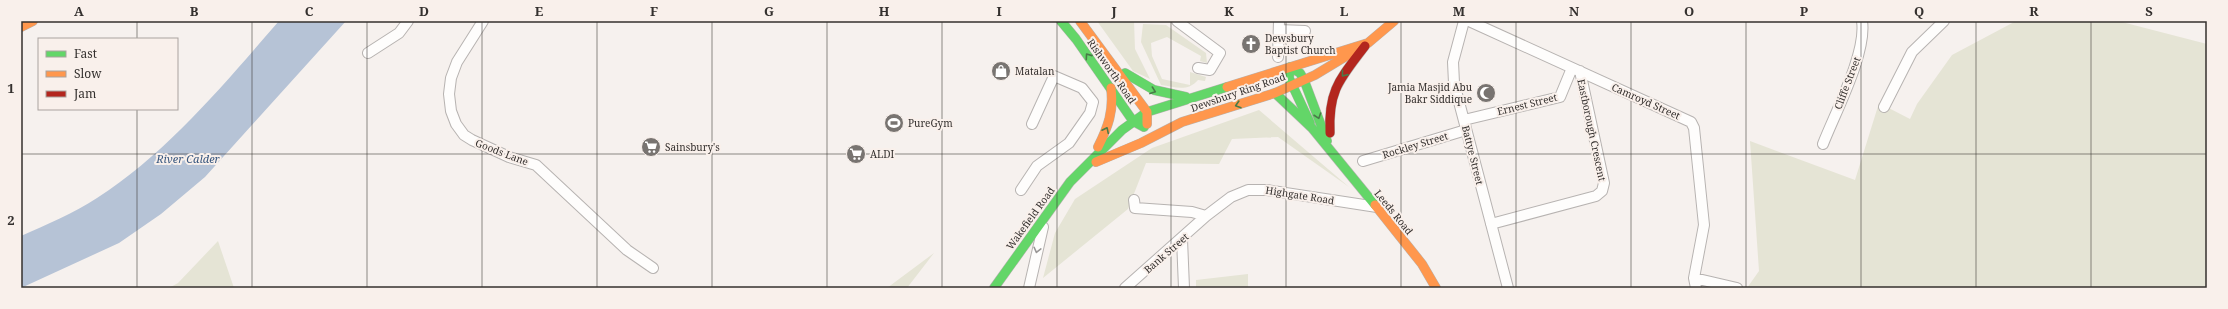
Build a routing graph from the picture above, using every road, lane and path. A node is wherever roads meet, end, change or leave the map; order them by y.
1 (33, 21) edge
2 (408, 21) edge
3 (483, 21) edge
4 (1061, 21) edge
5 (1080, 21) edge
6 (1177, 21) edge
7 (1394, 21) edge
8 (1464, 21) edge
9 (1469, 21) edge
10 (1862, 21) edge
11 (1944, 21) edge
12 (1279, 26) edge
13 (21, 27) edge
14 (1305, 30) dead end
15 (1368, 43) junction
16 (368, 53) dead end
17 (1278, 57) dead end
18 (1110, 61) junction
19 (1290, 67) junction
20 (1198, 68) dead end
21 (1576, 70) junction
22 (1304, 80) junction
23 (1294, 85) junction
24 (1111, 88) junction
25 (1275, 93) junction
26 (1191, 98) junction
27 (1884, 107) dead end
28 (1147, 112) junction
29 (1464, 120) junction
30 (1133, 121) junction
31 (1182, 122) junction
32 (1032, 124) dead end
33 (1312, 128) junction
34 (1147, 129) junction
35 (1466, 130) junction
36 (1823, 144) dead end
37 (1137, 145) junction
38 (1331, 152) junction
39 (1363, 161) dead end
40 (1089, 165) junction
41 (1021, 190) dead end
42 (1134, 200) dead end
43 (1378, 207) junction
44 (1047, 212) junction
45 (1206, 216) junction
46 (1491, 224) junction
47 (1182, 239) junction
48 (653, 268) dead end
49 (1695, 283) edge
50 (994, 288) edge
51 (1029, 288) edge
52 (1126, 288) edge
53 (1184, 288) edge
54 (1436, 288) edge
55 (1508, 288) edge
56 (1737, 288) edge

1 - 13 main road
2 - 16 street
3 - 48 street, Goods Lane
24 -> 4 main road, Rishworth Road
5 - 18 main road, Rishworth Road
6 - 20 street
7 - 15 main road, Dewsbury Ring Road
8 - 29 street, Battye Street
9 - 21 street, Camroyd Street
10 - 36 street, Cliffe Street
11 - 27 street
12 - 14 street
12 - 17 street
15 - 19 main road, Dewsbury Ring Road
15 - 22 main road, Dewsbury Ring Road
15 -> 38 main road
18 -> 26 main road
18 - 28 main road, Rishworth Road
19 - 22 main road, Leeds Road
19 - 23 main road, Leeds Road
19 - 26 main road, Dewsbury Ring Road
21 - 29 street, Ernest Street
21 - 46 street, Eastborough Crescent
21 - 49 street, Camroyd Street
22 - 23 main road, Dewsbury Ring Road
22 -> 38 main road, Leeds Road
23 - 25 main road, Dewsbury Ring Road
23 - 33 main road, Leeds Road
24 - 30 main road, Rishworth Road
40 -> 24 main road
25 -> 31 main road, Dewsbury Ring Road
25 - 33 main road, Leeds Road
26 - 28 main road, Dewsbury Ring Road
28 - 30 main road, Dewsbury Ring Road
28 - 34 main road
29 - 35 street, Battye Street
30 - 34 main road, Rishworth Road
30 - 40 main road, Wakefield Road
31 - 34 main road
31 - 37 main road, Dewsbury Ring Road
32 - 41 street
33 - 38 main road, Leeds Road
34 - 37 main road
35 - 39 street, Rockley Street
35 - 46 street, Battye Street
37 - 40 main road, Wakefield Road
38 - 43 main road, Leeds Road
40 - 44 main road, Wakefield Road
42 - 45 street
43 - 45 street, Highgate Road
43 - 54 main road, Leeds Road
44 - 50 main road, Wakefield Road
44 -> 51 street
45 - 47 street, Bank Street
46 - 55 street, Battye Street
47 - 52 street, Bank Street
47 - 53 street
49 - 56 street

